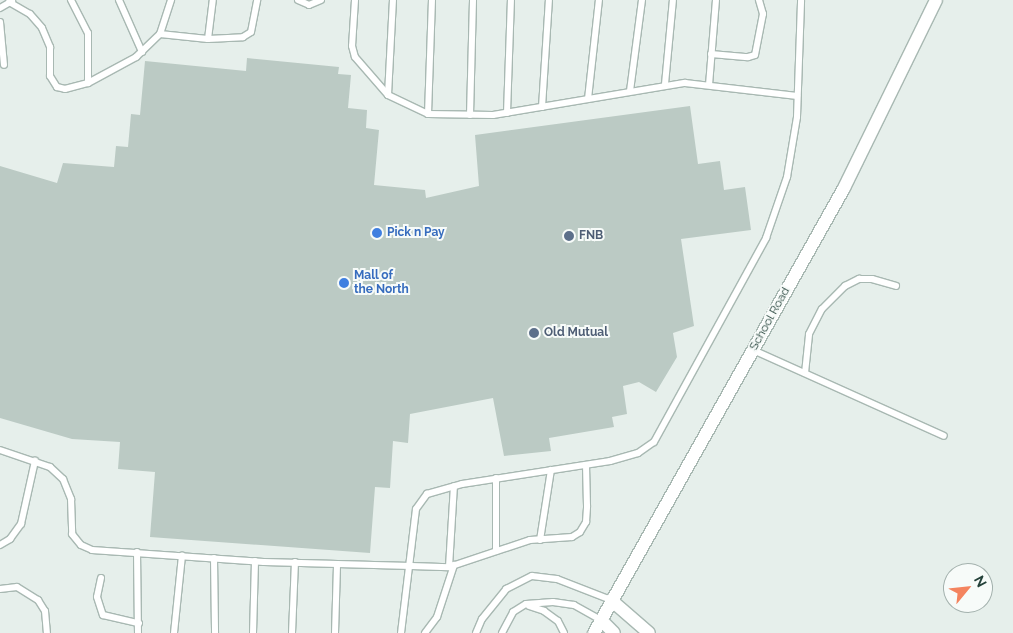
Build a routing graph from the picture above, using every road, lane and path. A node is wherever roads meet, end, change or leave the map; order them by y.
1 (72, 0) edge
2 (119, 0) edge
3 (171, 0) edge
4 (213, 0) edge
5 (257, 0) edge
6 (298, 0) edge
7 (321, 0) edge
8 (355, 0) edge
9 (393, 0) edge
10 (432, 0) edge
11 (473, 0) edge
12 (511, 0) edge
13 (549, 0) edge
14 (599, 0) edge
15 (642, 0) edge
16 (673, 0) edge
17 (716, 0) edge
18 (759, 0) edge
19 (801, 0) edge
20 (936, 0) edge
21 (11, 1) edge
22 (0, 8) edge
23 (0, 22) edge
24 (160, 34) junction
25 (208, 39) junction
26 (142, 52) junction
27 (712, 54) junction
28 (4, 65) dead end
29 (88, 83) junction
30 (665, 84) junction
31 (709, 84) junction
32 (630, 91) junction
33 (388, 95) junction
34 (797, 96) junction
35 (588, 99) junction
36 (542, 107) junction
37 (507, 113) junction
38 (428, 114) junction
39 (470, 116) junction
40 (896, 286) dead end
41 (753, 350) junction
42 (805, 373) junction
43 (944, 436) dead end
44 (0, 450) edge
45 (35, 461) junction
46 (586, 465) junction
47 (551, 470) junction
48 (496, 478) junction
49 (454, 486) junction
50 (540, 540) junction
51 (0, 545) edge
52 (496, 551) junction
53 (137, 552) junction
54 (182, 556) junction
55 (214, 558) junction
56 (255, 561) junction
57 (295, 562) junction
58 (337, 564) junction
59 (411, 566) junction
60 (451, 566) junction
61 (101, 578) dead end
62 (0, 588) edge
63 (611, 600) junction
64 (526, 604) junction
65 (601, 620) junction
66 (140, 623) junction
67 (47, 633) edge
68 (138, 633) edge
69 (174, 633) edge
70 (215, 633) edge
71 (253, 633) edge
72 (292, 633) edge
73 (335, 633) edge
74 (401, 633) edge
75 (425, 633) edge
76 (476, 633) edge
77 (502, 633) edge
78 (564, 633) edge
79 (594, 633) edge
80 (614, 633) edge
81 (649, 633) edge

1 - 29 lane
2 - 26 lane
3 - 24 lane
4 - 25 lane
5 - 25 lane
6 - 7 lane
8 - 33 lane
9 - 33 lane
10 - 38 lane
11 - 39 lane
12 - 37 lane
13 - 36 lane
14 - 35 lane
15 - 32 lane
16 - 30 lane
17 - 27 lane
18 - 27 lane
19 - 34 lane
20 - 41 street, School Road
21 - 22 lane
21 - 29 lane
23 - 28 lane
24 - 25 lane
24 - 26 lane
26 - 29 lane
27 - 31 lane
30 - 31 lane
30 - 32 lane
31 - 34 lane
32 - 35 lane
33 - 38 lane
34 - 46 lane
35 - 36 lane
36 - 37 lane
37 - 39 lane
38 - 39 lane
40 - 42 lane
41 - 42 lane
41 - 63 street, School Road
42 - 43 lane
44 - 45 lane
45 - 51 lane
45 - 53 lane
46 - 47 lane
46 - 50 lane
47 - 48 lane
47 - 50 lane
48 - 49 lane
48 - 52 lane
49 - 59 lane
49 - 60 lane
50 - 52 lane
52 - 60 lane
53 - 54 lane
53 - 66 lane
54 - 55 lane
54 - 69 lane
55 - 56 lane
55 - 70 lane
56 - 57 lane
56 - 71 lane
57 - 58 lane
57 - 72 lane
58 - 59 lane
58 - 73 lane
59 - 60 lane
59 - 74 lane
60 - 75 lane
61 - 66 lane
62 - 67 lane
63 - 65 street, School Road
63 - 76 lane
63 - 81 street
64 - 65 lane
64 - 77 lane
64 - 78 lane
65 - 79 street, School Road
65 - 80 street
66 - 68 lane

